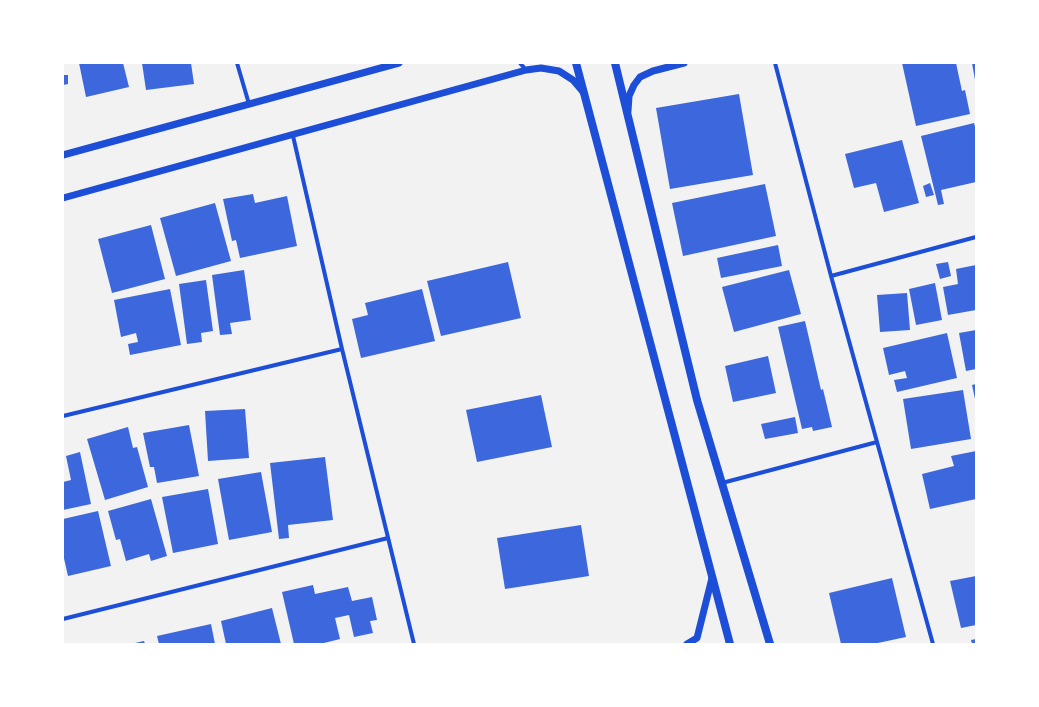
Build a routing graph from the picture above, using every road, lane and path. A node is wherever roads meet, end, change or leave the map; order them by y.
1 (237, 63) edge
2 (399, 63) edge
3 (520, 63) edge
4 (576, 63) edge
5 (615, 63) edge
6 (684, 63) edge
7 (775, 63) edge
8 (526, 70) junction
9 (586, 95) junction
10 (249, 104) junction
11 (628, 111) junction
12 (293, 136) junction
13 (63, 155) edge
14 (63, 198) edge
15 (976, 237) edge
16 (832, 276) junction
17 (342, 349) junction
18 (63, 416) edge
19 (877, 442) junction
20 (722, 483) junction
21 (388, 538) junction
22 (712, 578) junction
23 (63, 619) edge
24 (414, 644) edge
25 (687, 644) edge
26 (730, 644) edge
27 (770, 644) edge
28 (933, 644) edge

1 - 10 street
2 - 10 street
3 - 8 street
4 - 9 main road
5 - 11 main road
6 - 11 street
7 - 16 street
8 - 9 street
8 - 12 street
9 - 22 main road
10 - 13 street
11 - 20 main road
12 - 14 street
12 - 17 street
15 - 16 street
16 - 19 street
17 - 18 street
17 - 21 street
19 - 20 street
19 - 28 street
20 - 27 main road
21 - 23 street
21 - 24 street
22 - 25 street
22 - 26 main road

